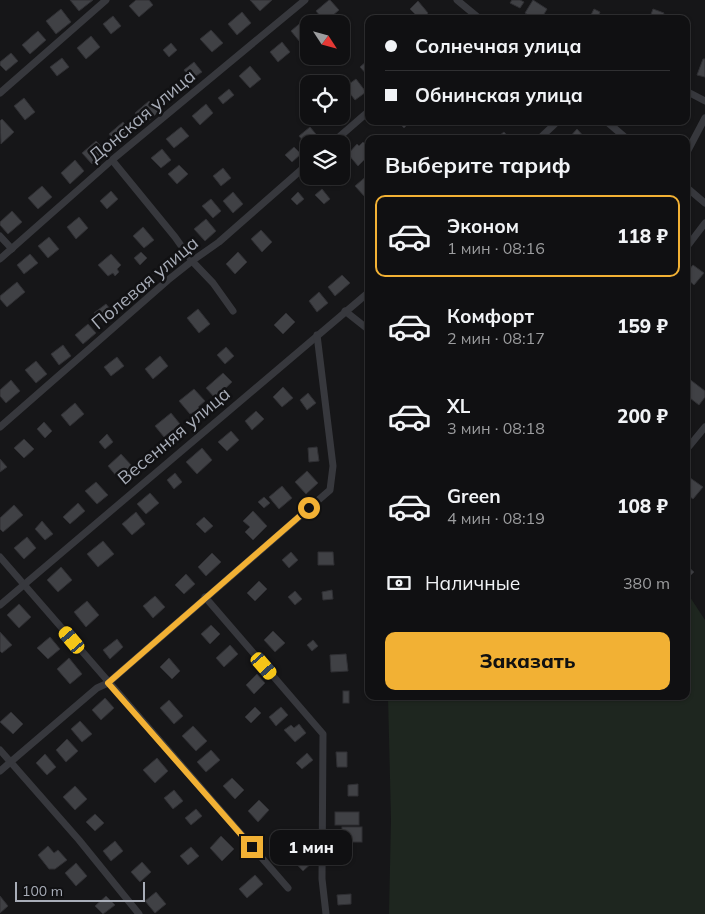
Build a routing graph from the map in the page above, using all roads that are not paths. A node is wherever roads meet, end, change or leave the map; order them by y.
1 (106, 0) edge
2 (305, 0) edge
3 (457, 0) edge
4 (474, 15) edge
5 (0, 93) edge
6 (690, 93) edge
7 (705, 101) edge
8 (365, 114) edge
9 (705, 118) edge
10 (554, 125) edge
11 (611, 125) edge
12 (341, 135) edge
13 (543, 135) edge
14 (622, 135) edge
15 (690, 146) edge
16 (112, 160) junction
17 (300, 171) edge
18 (690, 190) edge
19 (705, 203) edge
20 (705, 223) edge
21 (0, 236) edge
22 (690, 243) edge
23 (12, 249) junction
24 (0, 259) edge
25 (192, 261) junction
26 (365, 295) edge
27 (233, 311) dead end
28 (345, 311) junction
29 (365, 327) edge
30 (317, 335) junction
31 (0, 427) edge
32 (705, 427) edge
33 (690, 445) edge
34 (0, 558) edge
35 (23, 584) junction
36 (205, 597) junction
37 (0, 605) edge
38 (108, 683) junction
39 (0, 750) edge
40 (10, 762) junction
41 (0, 771) edge
42 (288, 888) dead end
43 (139, 914) edge
44 (326, 914) edge

1 - 5 street
2 - 16 street, Донская улица
3 - 4 street
6 - 7 street
8 - 12 street
9 - 15 street
10 - 13 street
11 - 14 street
16 - 23 street, Донская улица
16 - 25 street
17 - 25 street, Полевая улица
18 - 19 street
20 - 22 street
21 - 23 street
23 - 24 street, Донская улица
25 - 27 street
25 - 31 street, Полевая улица
26 - 28 street, Весенняя улица
28 - 29 street
28 - 30 street, Весенняя улица
30 - 35 street, Весенняя улица
30 - 36 street
32 - 33 street
34 - 35 street
35 - 37 street, Весенняя улица
35 - 38 street
36 - 38 street
36 - 44 street
38 - 40 street
38 - 42 street
39 - 40 street
40 - 41 street
40 - 43 street

